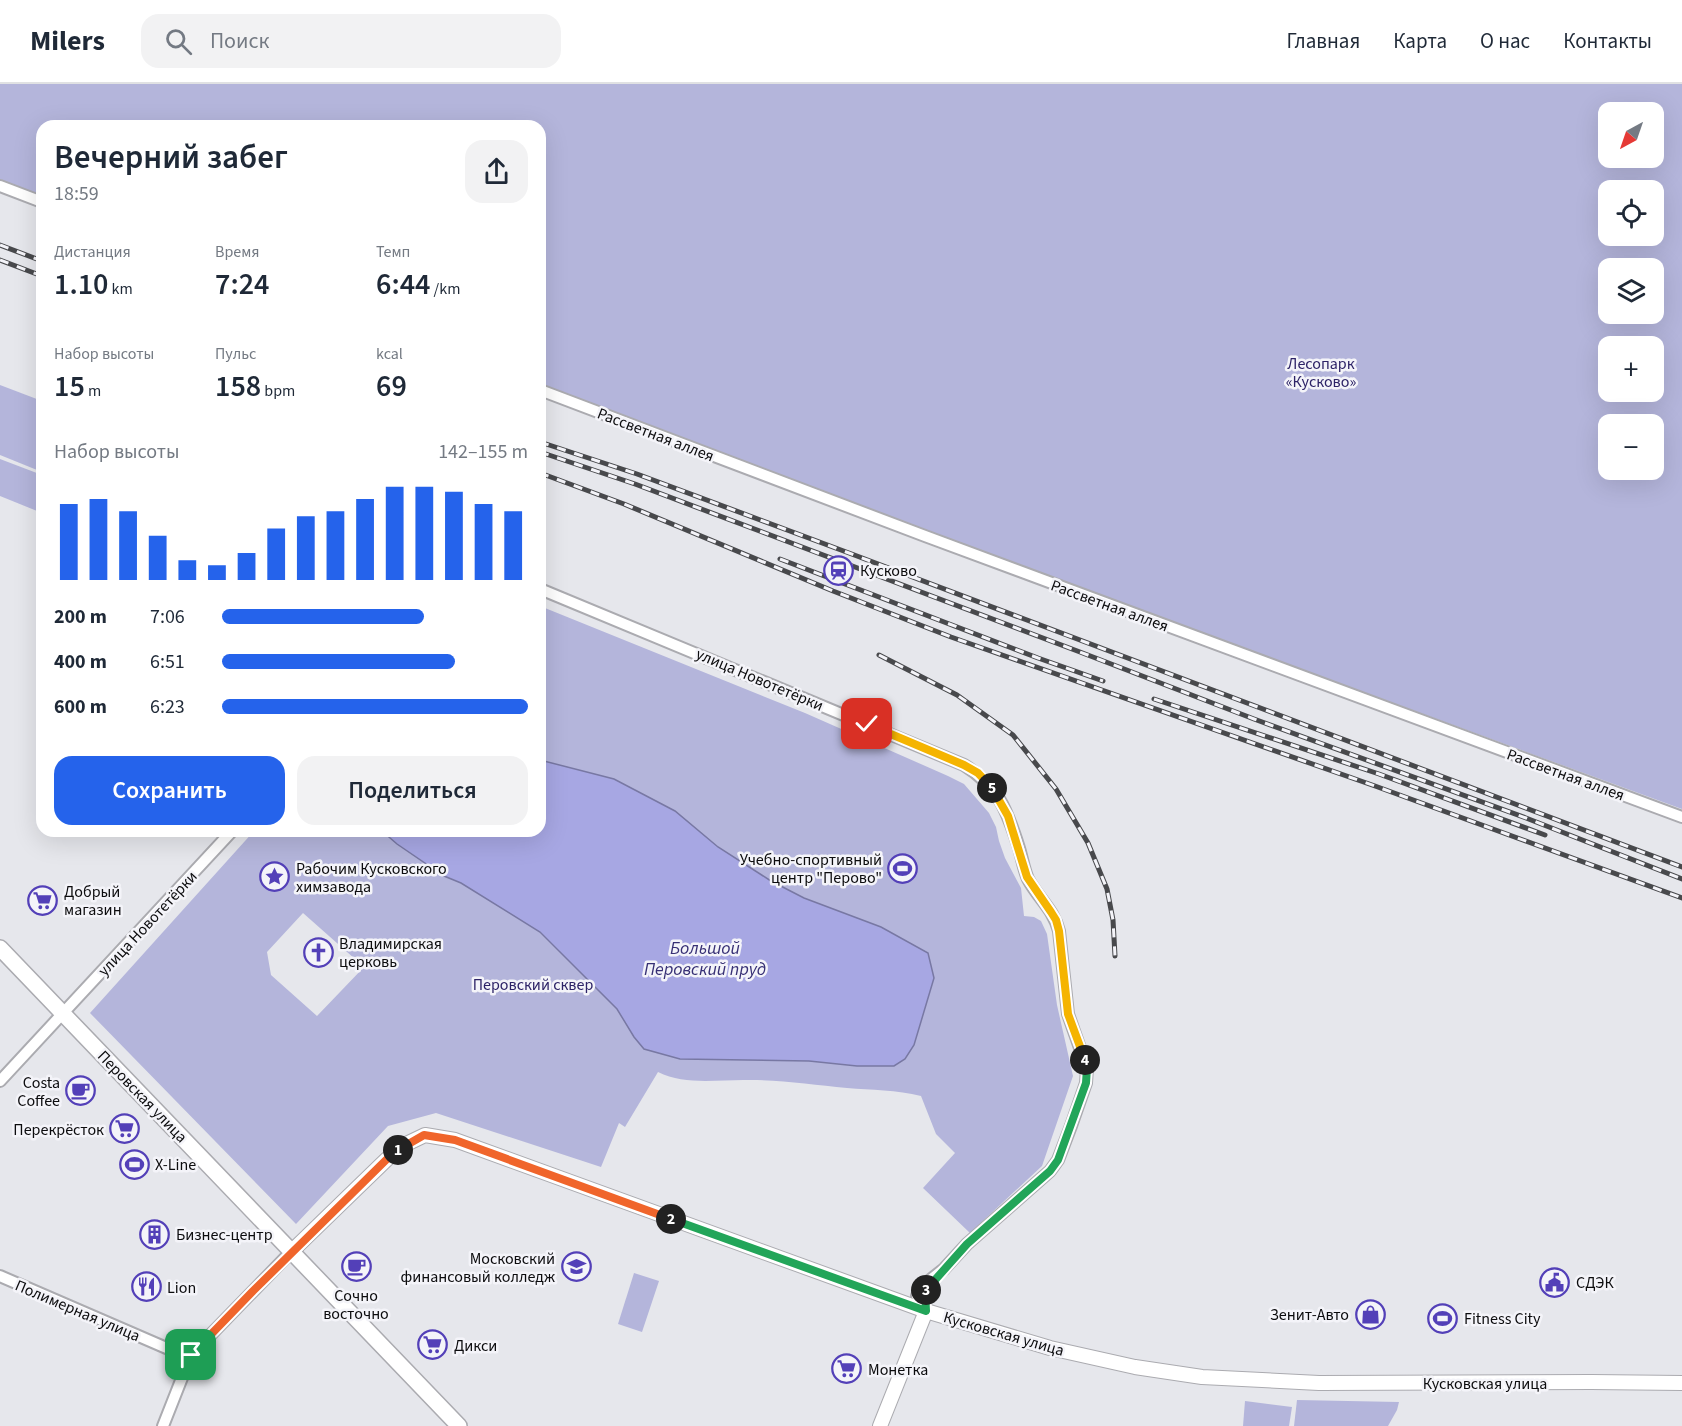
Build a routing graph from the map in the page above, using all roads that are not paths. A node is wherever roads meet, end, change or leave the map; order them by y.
1 (0, 186) edge
2 (36, 200) edge
3 (546, 392) edge
4 (546, 591) edge
5 (1682, 817) edge
6 (226, 837) edge
7 (0, 948) edge
8 (63, 1015) junction
9 (0, 1081) edge
10 (291, 1252) junction
11 (0, 1276) edge
12 (926, 1311) junction
13 (191, 1355) junction
14 (1682, 1383) edge
15 (163, 1426) edge
16 (459, 1426) edge
17 (880, 1426) edge

1 - 2 street
3 - 5 street, Рассветная аллея
4 - 12 street, улица Новотетёрки
6 - 8 street, улица Новотетёрки
7 - 8 main road, Перовская улица
8 - 9 street, улица Новотетёрки
8 - 10 main road, Перовская улица
10 - 12 street, Кусковская улица
10 - 13 street
10 - 16 main road, Перовская улица
11 - 13 street, Полимерная улица
12 - 14 street, Кусковская улица
12 - 17 street
13 - 15 street

